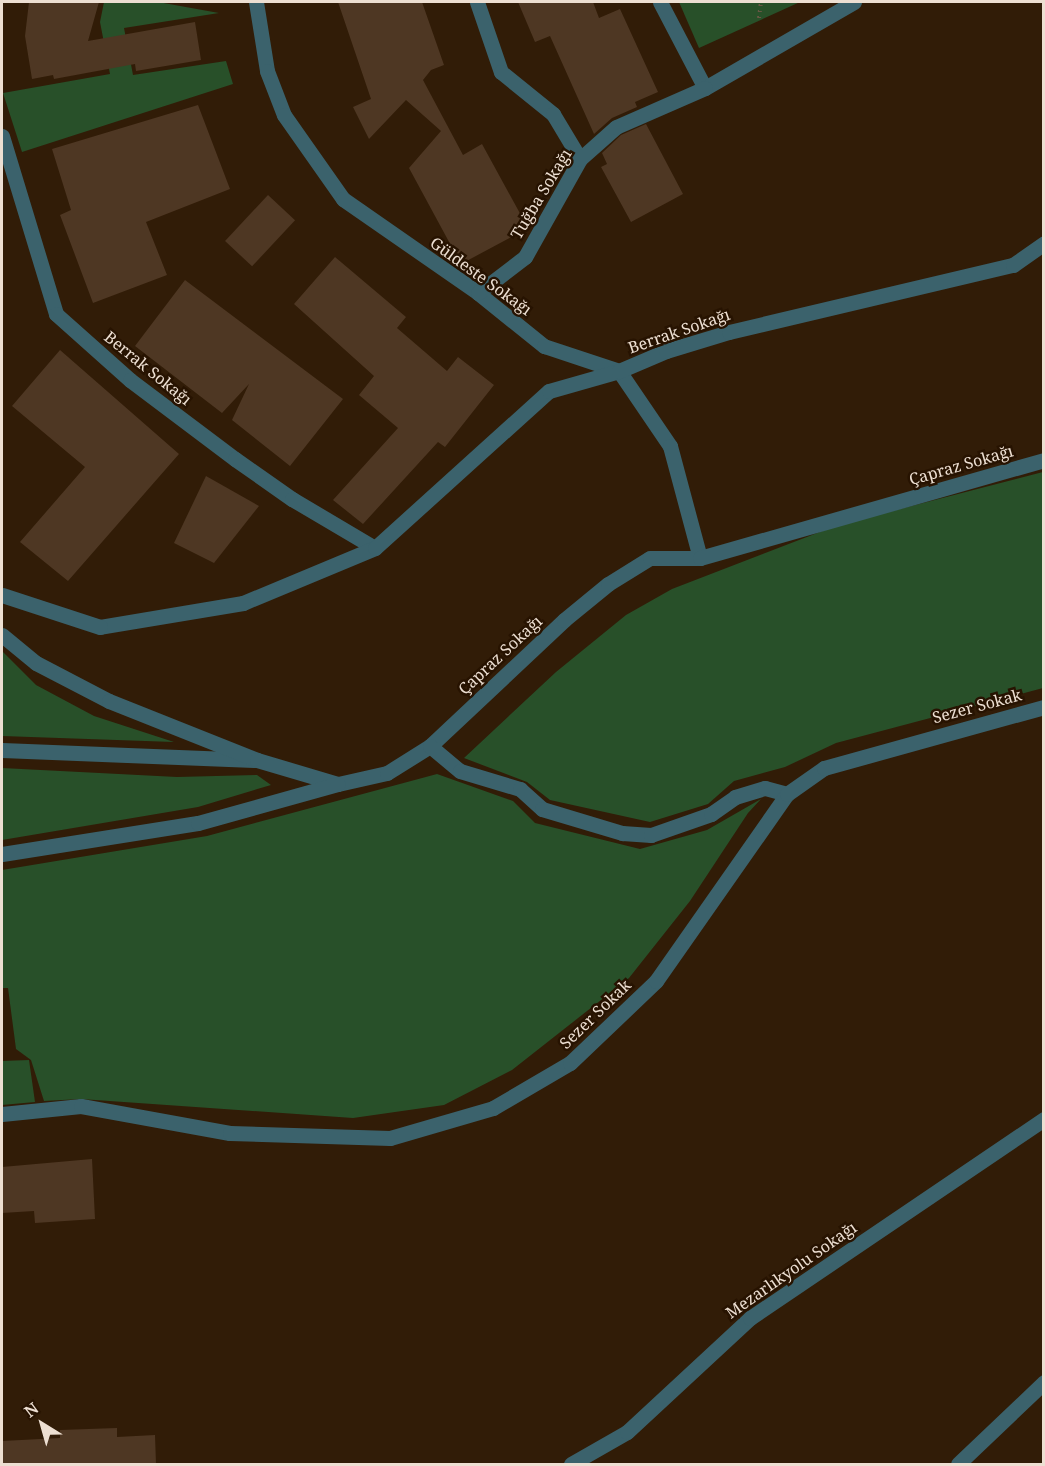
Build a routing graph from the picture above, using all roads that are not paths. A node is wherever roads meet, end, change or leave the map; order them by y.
1 (256, 2) edge
2 (477, 2) edge
3 (660, 2) edge
4 (854, 2) edge
5 (705, 88) junction
6 (2, 136) edge
7 (579, 159) junction
8 (1044, 243) edge
9 (478, 294) junction
10 (619, 371) junction
11 (1044, 460) edge
12 (375, 548) junction
13 (700, 558) junction
14 (2, 595) edge
15 (2, 635) edge
16 (1044, 707) edge
17 (430, 746) junction
18 (2, 750) edge
19 (257, 760) junction
20 (338, 784) junction
21 (787, 794) junction
22 (2, 854) edge
23 (2, 1114) edge
24 (1044, 1119) edge
25 (1044, 1382) edge
26 (969, 1458) edge
27 (571, 1464) edge
28 (958, 1464) edge

1 - 9 street, Güldeste Sokağı
2 - 7 street
3 - 5 street
4 - 5 street, Tuğba Sokağı
5 - 7 street, Tuğba Sokağı
6 - 12 street, Berrak Sokağı
7 - 9 street, Tuğba Sokağı
8 - 10 street, Berrak Sokağı
9 - 10 street, Güldeste Sokağı
10 - 12 street, Berrak Sokağı
10 - 13 street
11 - 13 street, Çapraz Sokağı
12 - 14 street, Berrak Sokağı
13 - 17 street, Çapraz Sokağı
15 - 19 street, Çapraz Sokağı
16 - 21 street, Sezer Sokak
17 - 20 street, Çapraz Sokağı
17 - 21 street
18 - 19 street
19 - 20 street, Çapraz Sokağı
20 - 22 street
21 - 23 street, Sezer Sokak
24 - 27 street, Mezarlıkyolu Sokağı
25 - 26 street
26 - 28 street

